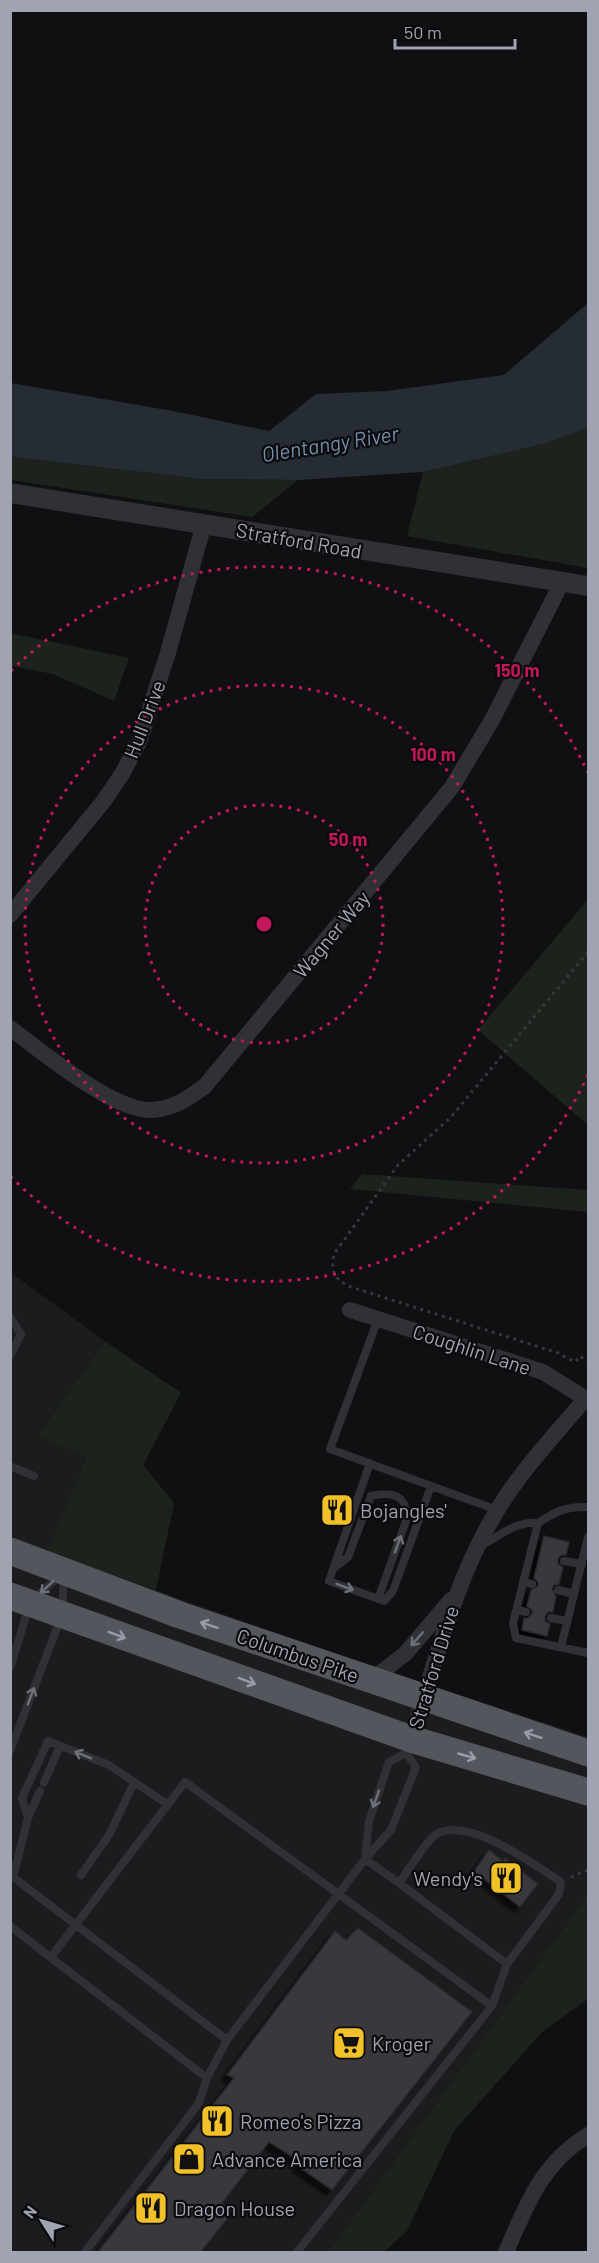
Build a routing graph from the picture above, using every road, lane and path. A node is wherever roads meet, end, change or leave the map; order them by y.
1 (10, 493) edge
2 (204, 524) junction
3 (562, 582) junction
4 (588, 586) edge
5 (10, 915) edge
6 (588, 952) edge
7 (10, 1028) edge
8 (350, 1310) dead end
9 (10, 1317) edge
10 (378, 1319) junction
11 (10, 1356) edge
12 (588, 1362) edge
13 (587, 1399) edge
14 (370, 1464) junction
15 (10, 1466) edge
16 (34, 1476) dead end
17 (431, 1486) junction
18 (588, 1507) edge
19 (497, 1510) junction
20 (538, 1523) junction
21 (588, 1537) edge
22 (478, 1548) junction
23 (10, 1551) edge
24 (564, 1561) dead end
25 (582, 1564) junction
26 (334, 1568) junction
27 (64, 1571) junction
28 (558, 1590) dead end
29 (574, 1593) junction
30 (455, 1595) junction
31 (378, 1599) junction
32 (20, 1600) edge
33 (62, 1615) junction
34 (551, 1618) dead end
35 (567, 1621) junction
36 (561, 1647) junction
37 (588, 1653) edge
38 (10, 1668) edge
39 (371, 1680) junction
40 (424, 1698) junction
41 (60, 1746) junction
42 (409, 1746) junction
43 (10, 1751) edge
44 (588, 1753) edge
45 (134, 1783) junction
46 (588, 1792) edge
47 (167, 1804) junction
48 (28, 1818) junction
49 (366, 1859) junction
50 (588, 1870) edge
51 (81, 1875) dead end
52 (561, 1882) junction
53 (399, 1883) junction
54 (339, 1894) junction
55 (74, 1925) junction
56 (10, 1926) edge
57 (51, 1957) junction
58 (507, 1964) junction
59 (492, 2006) junction
60 (227, 2040) junction
61 (207, 2078) junction
62 (588, 2135) edge
63 (85, 2253) edge
64 (297, 2253) edge
65 (506, 2253) edge

1 - 2 street, Stratford Road
2 - 3 street, Stratford Road
2 - 5 street, Hull Drive
3 - 4 street, Stratford Road
3 - 7 street, Wagner Way
6 - 12 path
8 - 10 street, Coughlin Lane
9 - 11 lane
10 - 13 street, Coughlin Lane
10 - 14 lane
13 - 19 street, Stratford Drive
14 - 17 lane
14 - 26 lane
15 - 16 lane
17 - 19 lane
17 - 31 lane
18 - 20 lane
19 - 22 street, Stratford Drive
20 - 22 lane
20 - 36 lane
21 - 25 lane
22 - 30 street, Stratford Drive
23 - 27 highway, Columbus Pike
24 - 25 lane
25 - 29 lane
26 -> 31 lane
31 -> 26 lane
27 -> 32 lane
27 - 33 lane
39 -> 27 highway, Columbus Pike
28 - 29 lane
29 - 35 lane
30 -> 39 street, Stratford Drive
30 - 40 street, Stratford Drive
32 - 33 highway, Columbus Pike
32 - 38 lane
33 -> 42 highway, Columbus Pike
43 -> 33 lane
34 - 35 lane
35 - 36 lane
36 - 37 lane
39 - 40 highway, Columbus Pike
40 - 42 street, Stratford Drive
44 -> 40 highway, Columbus Pike
45 -> 41 lane
41 - 48 lane
41 - 48 lane
42 -> 46 highway, Columbus Pike
42 -> 49 lane
42 - 49 lane
45 - 47 lane
45 - 51 lane
47 - 54 lane
47 - 55 lane
48 - 55 lane
49 - 53 lane
49 - 54 lane
50 - 52 path
52 - 53 lane
52 - 58 lane
53 - 58 lane
54 - 59 lane
54 - 60 lane
55 - 57 lane
55 - 60 lane
56 - 57 lane
57 - 61 lane
58 - 59 lane
59 - 64 lane
60 - 61 lane
61 - 63 lane
62 - 65 street

